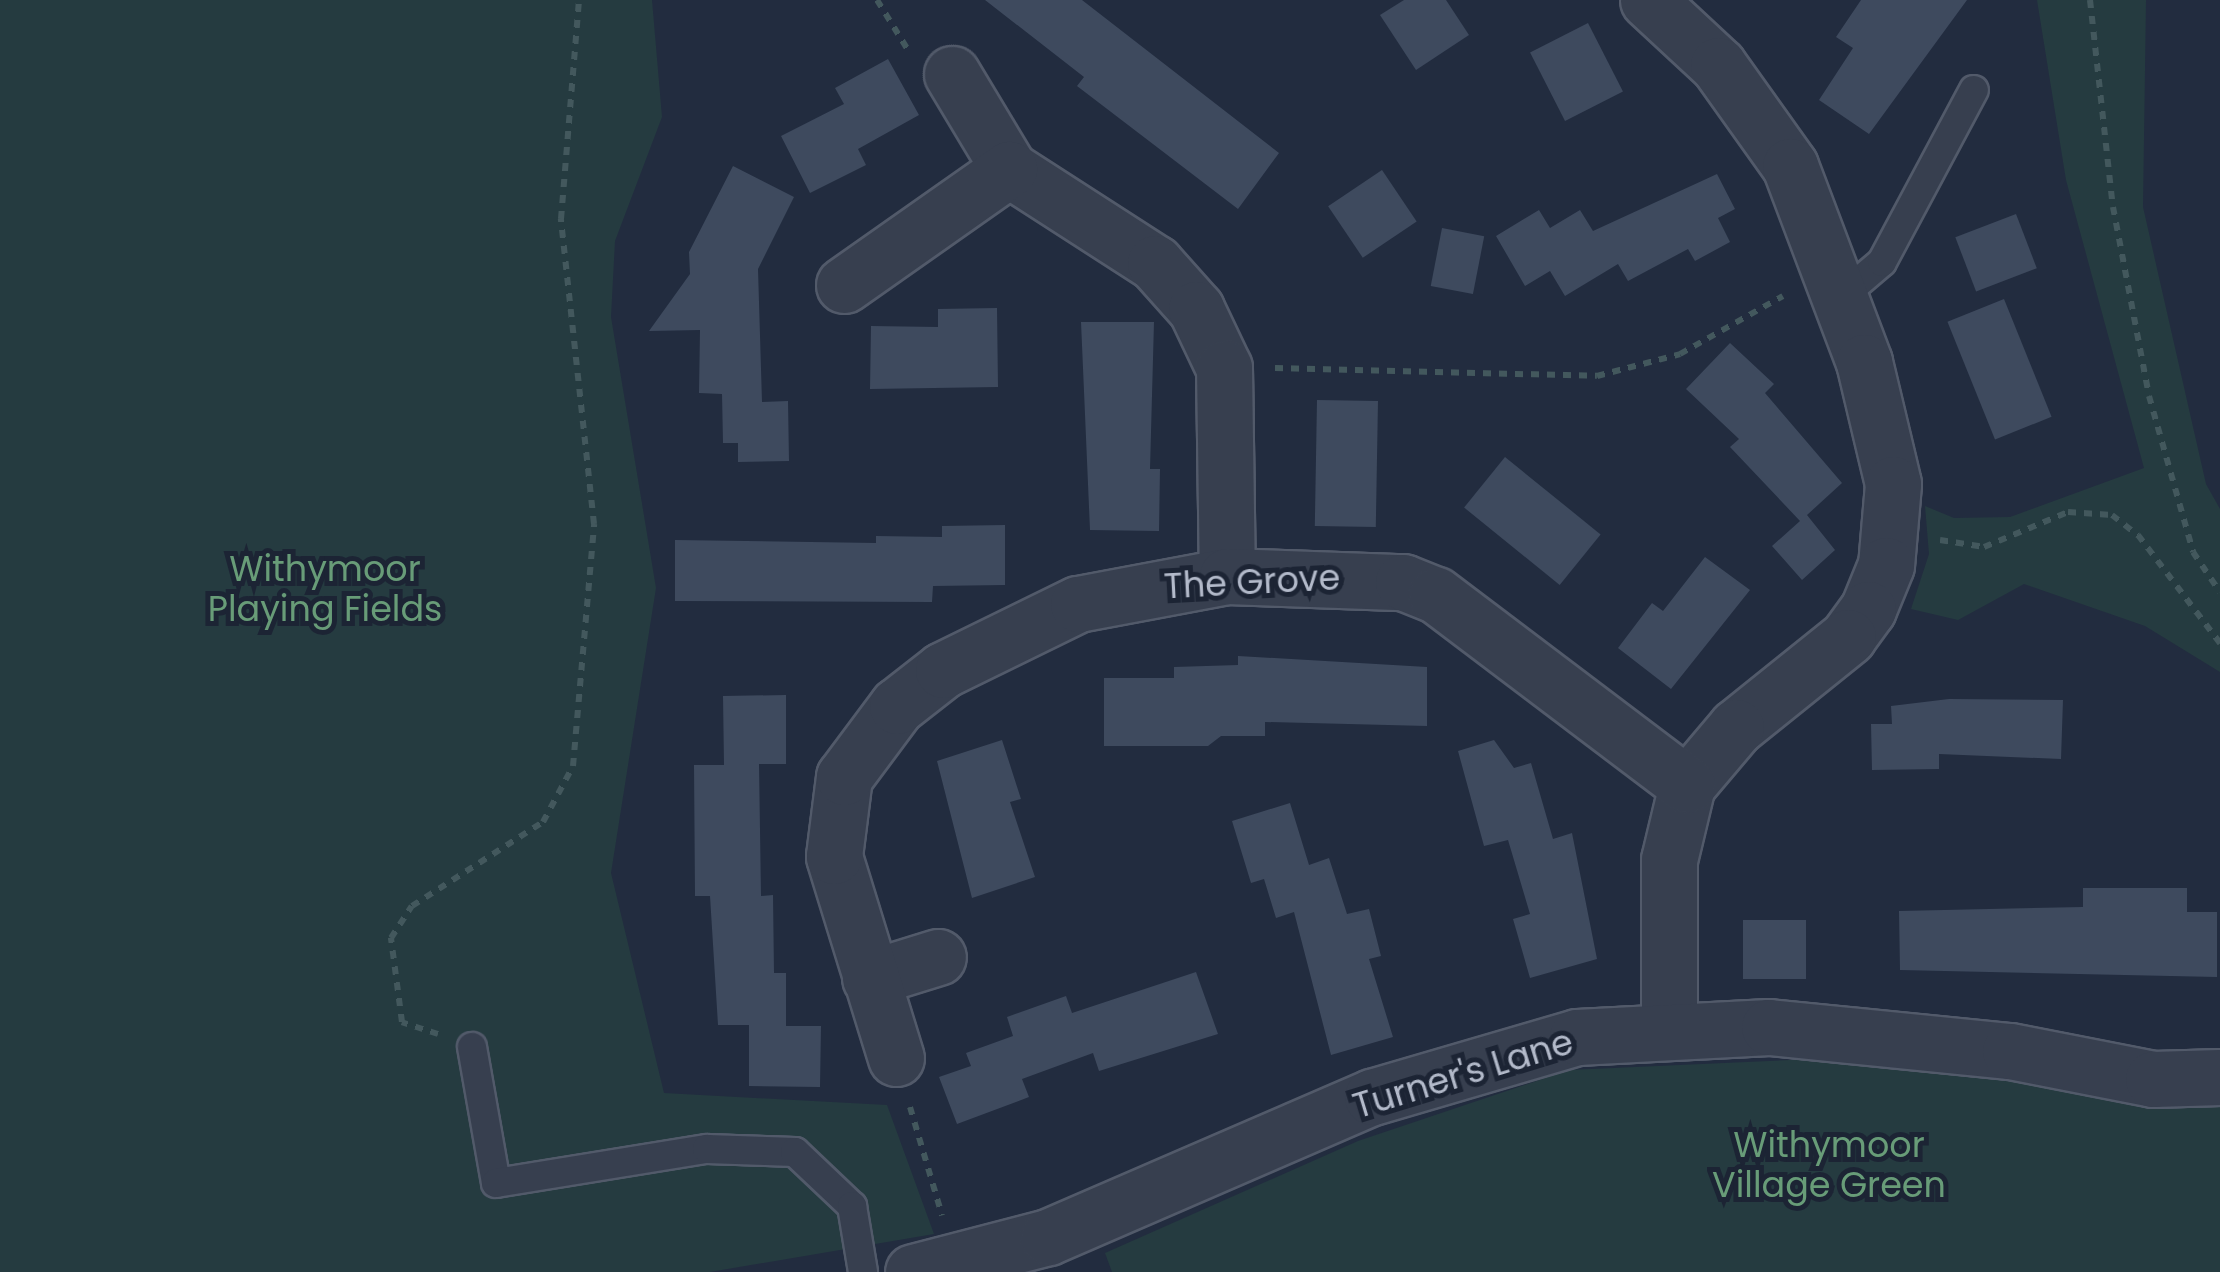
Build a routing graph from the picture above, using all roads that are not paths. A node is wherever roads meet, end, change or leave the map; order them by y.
1 (1648, 0) edge
2 (935, 71) road end
3 (1974, 90) dead end
4 (1008, 169) junction
5 (1836, 278) junction
6 (844, 285) dead end
7 (1227, 576) junction
8 (1687, 785) junction
9 (938, 957) dead end
10 (870, 978) junction
11 (1669, 1029) junction
12 (472, 1047) road end
13 (896, 1058) road end
14 (2220, 1077) edge
15 (863, 1272) edge
16 (912, 1272) edge

1 - 5 street
2 - 4 street
3 - 5 lane
4 - 6 street
4 - 7 street
5 - 8 street
7 - 8 street, The Grove
7 - 10 street, The Grove
8 - 11 street
9 - 10 street
10 - 13 street, The Grove
11 - 14 street, Turner's Lane
11 - 16 street, Turner's Lane
12 - 15 lane

